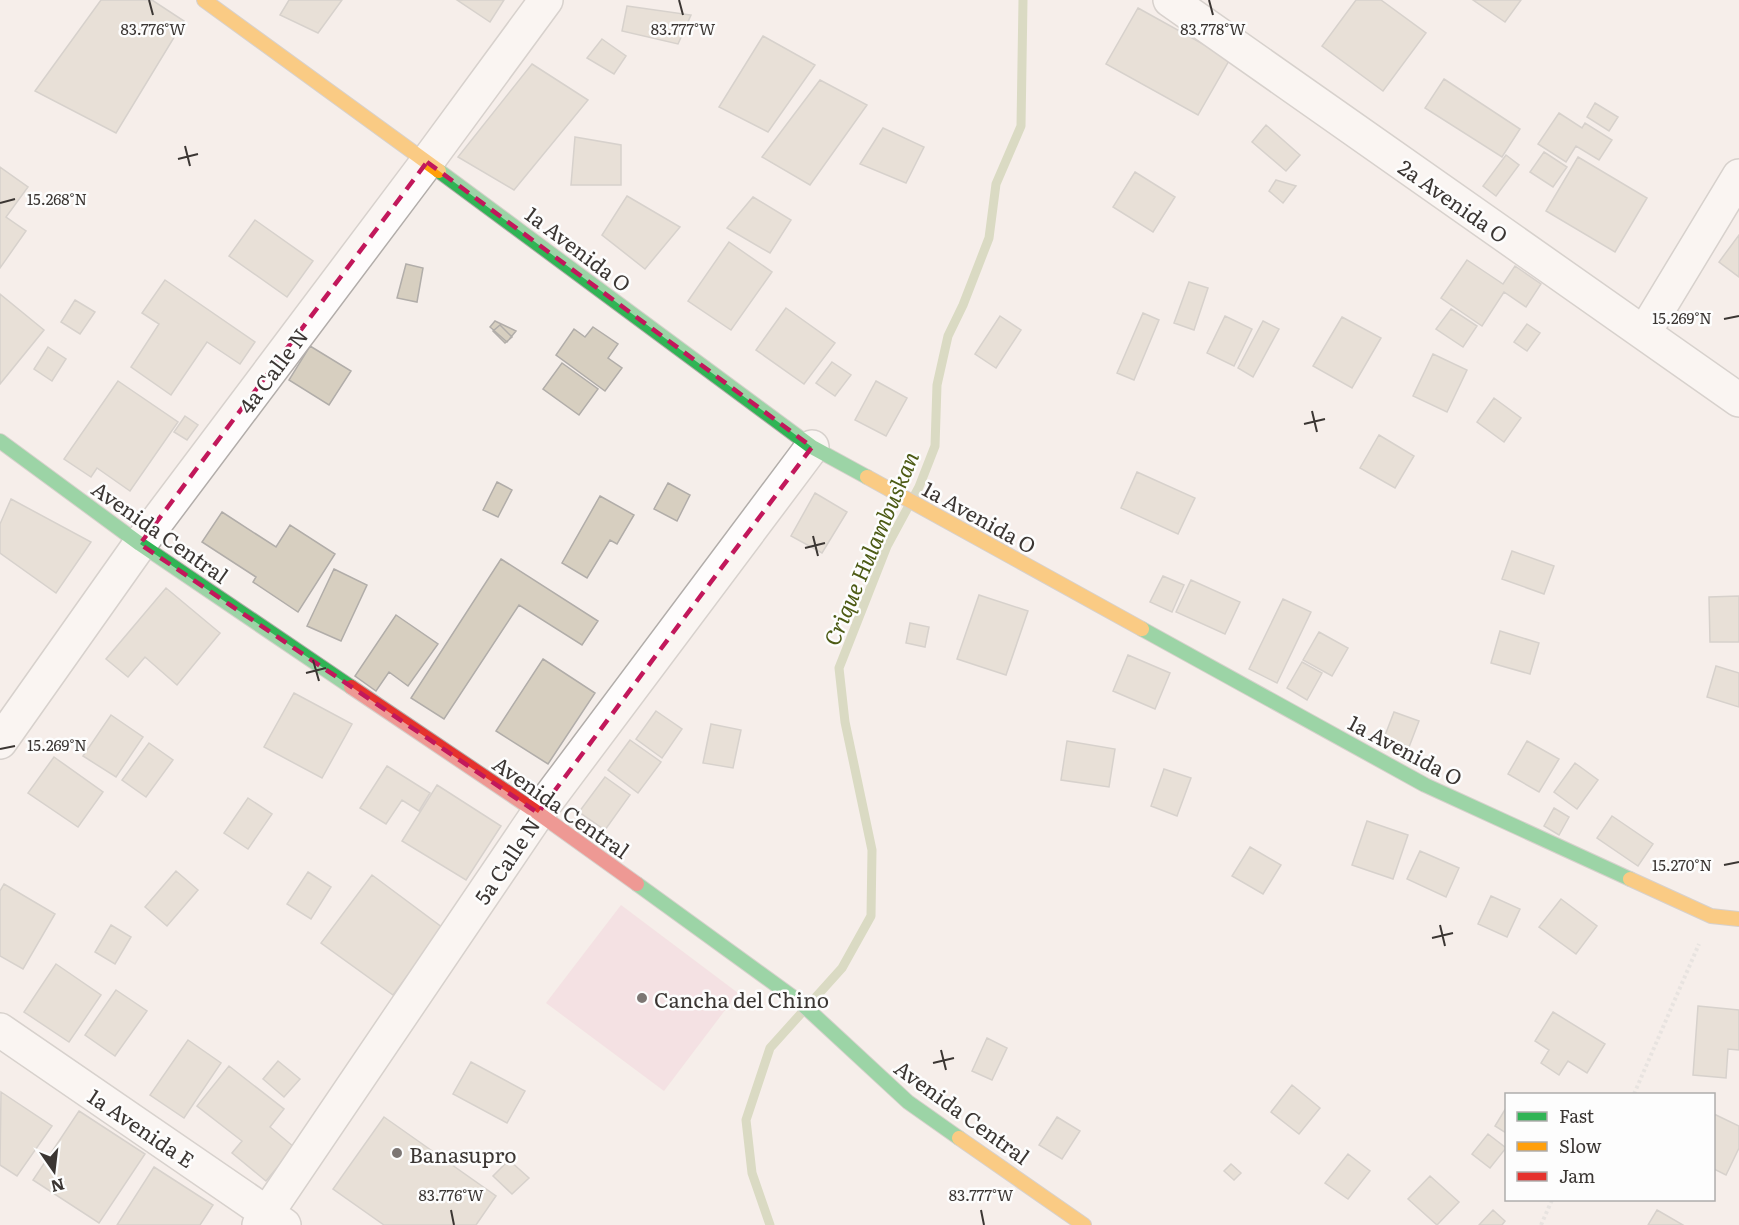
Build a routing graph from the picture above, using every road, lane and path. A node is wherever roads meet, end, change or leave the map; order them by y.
1 (204, 0) edge
2 (546, 0) edge
3 (1170, 0) edge
4 (428, 162) junction
5 (1739, 176) edge
6 (1644, 333) junction
7 (1739, 400) edge
8 (0, 441) edge
9 (812, 447) junction
10 (140, 544) junction
11 (0, 742) edge
12 (538, 813) junction
13 (1711, 916) junction
14 (1739, 919) edge
15 (0, 1030) edge
16 (1636, 1093) edge
17 (1552, 1201) edge
18 (270, 1221) edge
19 (1084, 1225) edge
20 (1541, 1225) edge

1 - 4 street, 1a Avenida O
2 - 4 street, 4a Calle N
3 - 6 street, 2a Avenida O
4 - 9 street, 1a Avenida O
4 - 10 street, 4a Calle N
5 - 6 street
6 - 7 street, 2a Avenida O
8 - 10 street, Avenida Central
9 - 12 street, 5a Calle N
9 - 13 street, 1a Avenida O
10 - 11 street, 4a Calle N
10 - 12 street, Avenida Central
12 - 18 street, 5a Calle N
12 - 19 street, Avenida Central
13 - 14 street, 1a Avenida O
13 - 16 path
15 - 18 street, 1a Avenida E
17 - 20 path

